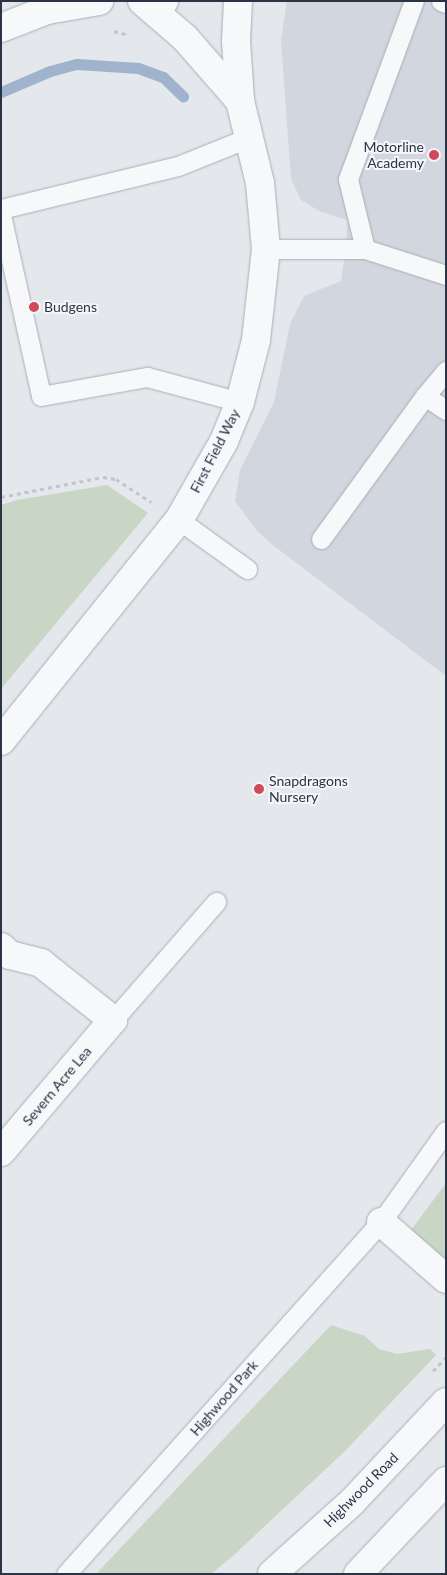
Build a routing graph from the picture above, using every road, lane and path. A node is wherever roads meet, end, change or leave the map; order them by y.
1 (98, 1) edge
2 (142, 1) edge
3 (238, 1) edge
4 (414, 1) edge
5 (441, 1) edge
6 (446, 3) edge
7 (1, 28) edge
8 (240, 101) junction
9 (250, 138) junction
10 (1, 210) edge
11 (1, 215) edge
12 (266, 249) junction
13 (366, 249) junction
14 (446, 276) edge
15 (446, 371) edge
16 (425, 396) junction
17 (240, 402) junction
18 (446, 410) edge
19 (1, 497) edge
20 (179, 520) junction
21 (321, 539) dead end
22 (247, 569) dead end
23 (1, 741) edge
24 (216, 902) dead end
25 (1, 947) edge
26 (113, 1020) junction
27 (446, 1131) edge
28 (1, 1152) edge
29 (381, 1222) junction
30 (446, 1279) edge
31 (446, 1402) edge
32 (446, 1481) edge
33 (66, 1574) edge
34 (272, 1574) edge
35 (358, 1574) edge

1 - 7 street
2 - 8 street, First Field Way
3 - 8 street, First Field Way
4 - 13 lane
5 - 6 lane
8 - 9 street, First Field Way
9 - 10 lane
9 - 12 street, First Field Way
11 - 17 lane
12 - 13 lane
12 - 17 street, First Field Way
13 - 14 lane
15 - 16 lane
16 - 18 lane
16 - 21 lane
17 - 20 street, First Field Way
19 - 20 path
20 - 22 lane
20 - 23 street, First Field Way
24 - 26 lane, Severn Acre Lea
25 - 26 street
26 - 28 street, Severn Acre Lea
27 - 29 lane, Highwood Park
29 - 30 street
29 - 33 lane, Highwood Park
31 - 34 street, Highwood Road
32 - 35 street

